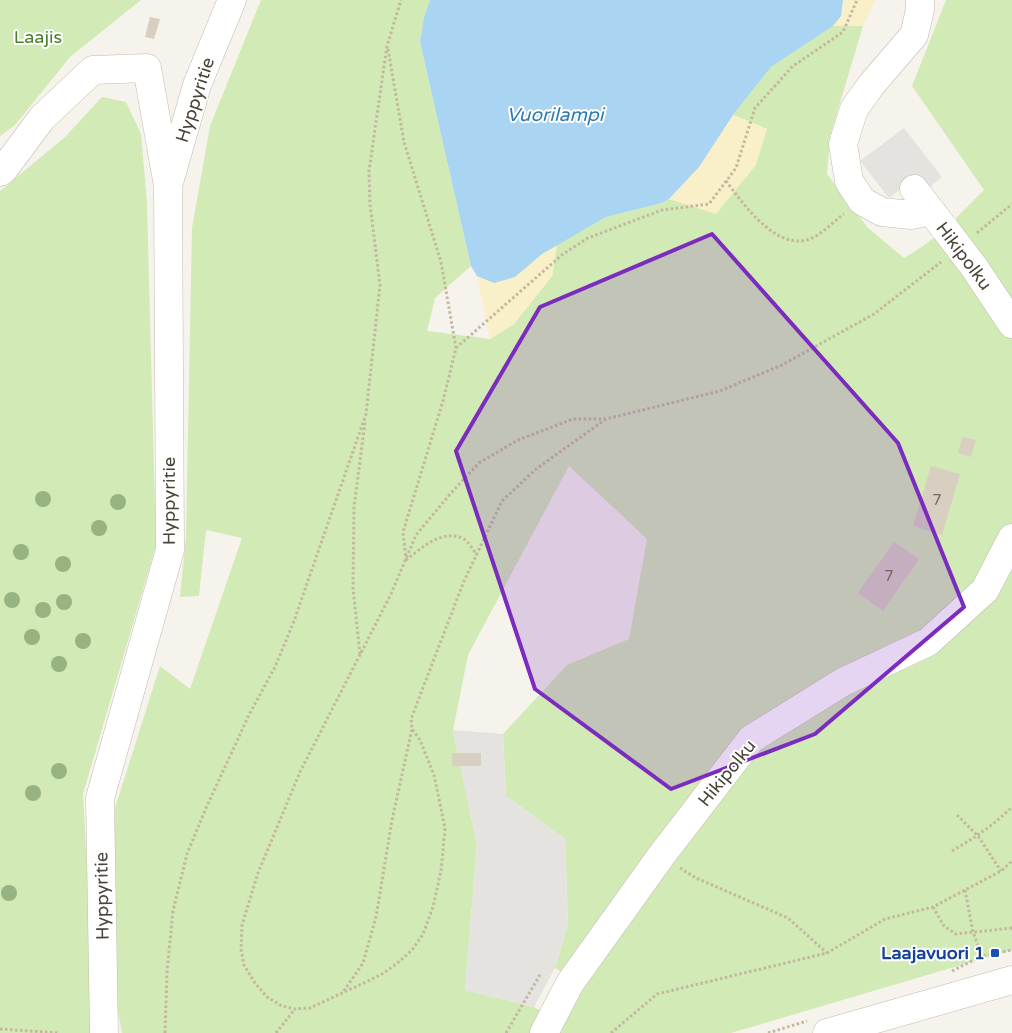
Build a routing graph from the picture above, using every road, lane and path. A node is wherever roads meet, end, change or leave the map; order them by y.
1 (232, 0) edge
2 (401, 0) edge
3 (857, 0) edge
4 (920, 0) edge
5 (387, 46) junction
6 (0, 172) edge
7 (726, 182) junction
8 (168, 186) junction
9 (914, 189) dead end
10 (862, 201) junction
11 (1012, 204) edge
12 (938, 220) junction
13 (976, 234) dead end
14 (948, 256) dead end
15 (1012, 324) edge
16 (456, 348) junction
17 (366, 414) junction
18 (606, 419) junction
19 (1012, 538) edge
20 (477, 555) junction
21 (406, 560) junction
22 (360, 655) junction
23 (412, 728) junction
24 (1012, 807) edge
25 (957, 815) dead end
26 (978, 836) junction
27 (952, 851) dead end
28 (661, 856) junction
29 (1012, 861) edge
30 (1001, 871) junction
31 (965, 890) junction
32 (933, 907) junction
33 (1012, 928) edge
34 (973, 932) junction
35 (827, 953) junction
36 (982, 956) dead end
37 (541, 973) dead end
38 (1012, 980) edge
39 (344, 992) junction
40 (295, 1009) junction
41 (0, 1029) edge
42 (840, 1031) edge
43 (60, 1033) edge
44 (104, 1033) edge
45 (165, 1033) edge
46 (276, 1033) edge
47 (506, 1033) edge
48 (544, 1033) edge
49 (611, 1033) edge

1 - 8 street, Hyppyritie
2 - 5 path
3 - 7 path
4 - 10 street
5 - 16 path
5 - 17 path
6 - 8 street
7 - 10 path
7 - 16 path
8 - 44 street, Hyppyritie
9 - 12 street, Hikipolku
10 - 12 street
11 - 13 path
12 - 15 street, Hikipolku, bridge
14 - 18 path
16 - 21 path
17 - 22 path
17 - 45 path
18 - 20 path
18 - 21 path
19 - 28 street, Hikipolku
20 - 21 path
20 - 23 path
21 - 22 path
22 - 40 path
23 - 39 path
23 - 39 path
24 - 26 path
25 - 26 path
26 - 27 path
26 - 30 path
28 - 35 path
28 - 48 street, Hikipolku
29 - 30 path
30 - 31 path
31 - 32 path
31 - 34 path
32 - 34 path
32 - 35 path
33 - 34 path
34 - 36 path
35 - 49 path
37 - 47 path
38 - 42 street
39 - 40 path
40 - 46 path
41 - 43 path

